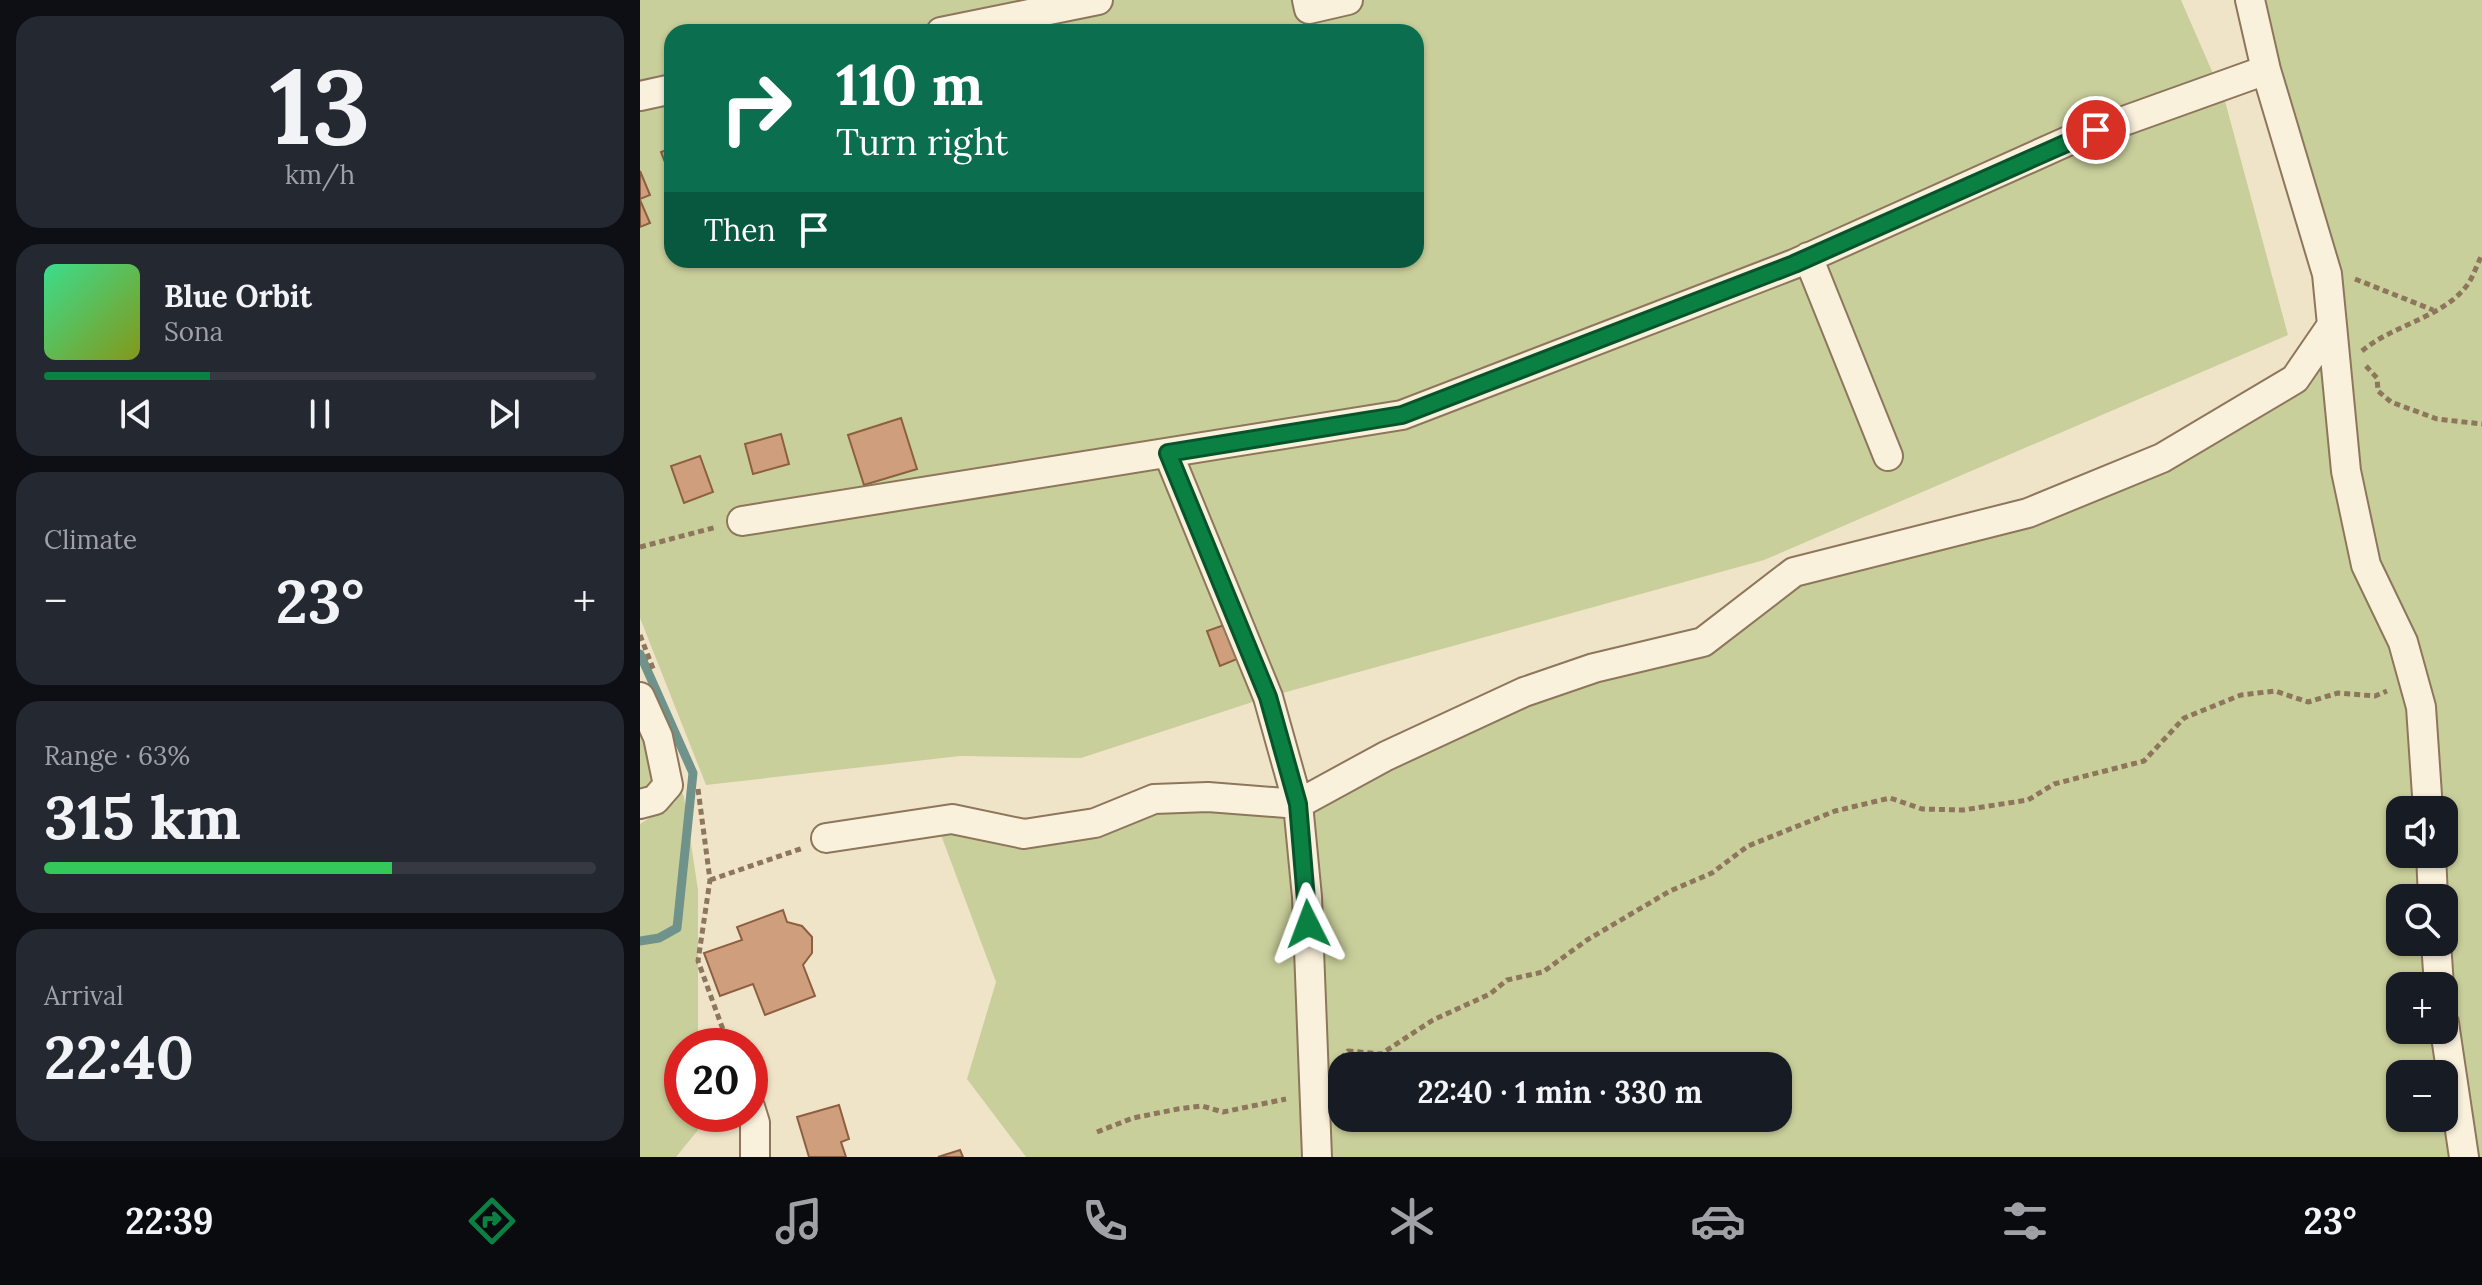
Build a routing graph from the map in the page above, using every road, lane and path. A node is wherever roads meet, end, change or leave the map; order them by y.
1 (1098, 0) edge
2 (1307, 0) edge
3 (1348, 0) edge
4 (2250, 0) edge
5 (980, 24) edge
6 (2266, 70) junction
7 (664, 91) edge
8 (640, 96) edge
9 (2482, 255) edge
10 (1808, 257) junction
11 (2327, 274) junction
12 (2433, 310) junction
13 (2332, 325) junction
14 (2352, 359) dead end
15 (2362, 362) dead end
16 (2482, 424) edge
17 (1168, 453) junction
18 (1888, 456) dead end
19 (742, 521) joint
20 (640, 547) edge
21 (640, 635) edge
22 (649, 690) edge
23 (2420, 700) junction
24 (696, 784) dead end
25 (2427, 796) edge
26 (640, 804) edge
27 (1298, 804) junction
28 (826, 838) joint
29 (710, 880) junction
30 (722, 1028) edge
31 (2447, 1044) edge
32 (1314, 1089) junction
33 (755, 1132) edge
34 (1097, 1132) dead end
35 (755, 1157) edge
36 (1317, 1157) edge
37 (2464, 1157) edge

1 - 5 street
2 - 3 street
4 - 6 street
6 - 10 street
6 - 11 street
7 - 8 street
9 - 12 path
10 - 17 street
10 - 18 street
11 - 12 path
11 - 13 street
12 - 14 path
13 - 23 street
13 - 27 street
15 - 16 path
17 - 19 street
17 - 27 street
19 - 20 path
21 - 22 path
22 - 26 street
23 - 25 street
23 - 32 path
24 - 29 path
27 - 28 street
27 - 32 street
28 - 29 path
29 - 30 path
31 - 37 street
32 - 34 path
32 - 36 street
33 - 35 street

